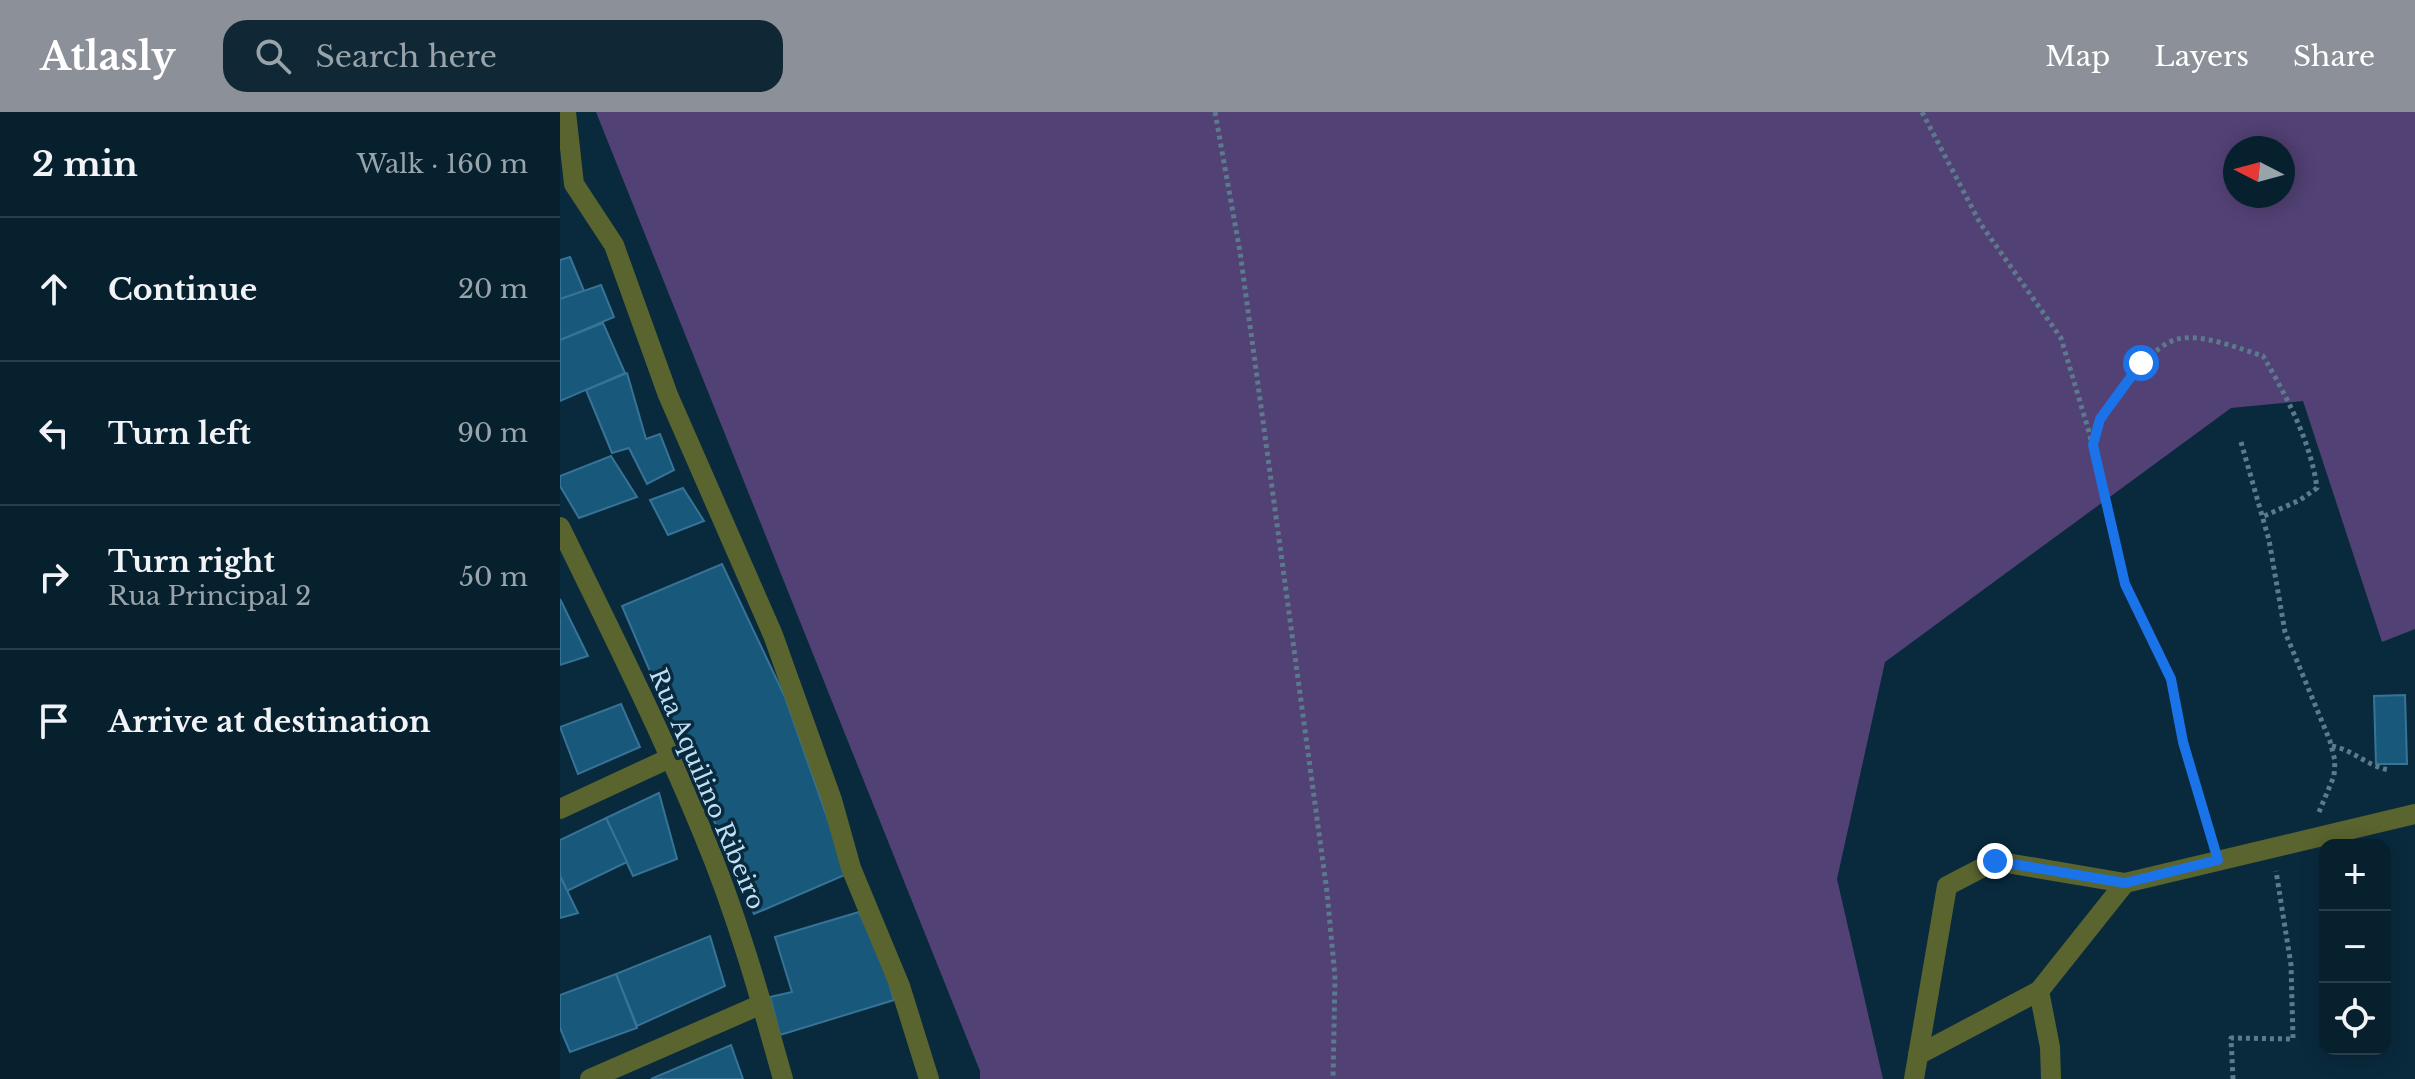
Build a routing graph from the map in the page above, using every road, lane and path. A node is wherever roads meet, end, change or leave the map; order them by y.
1 (566, 112) edge
2 (1215, 112) edge
3 (1922, 112) edge
4 (2241, 442) dead end
5 (2093, 445) junction
6 (2262, 517) junction
7 (560, 527) edge
8 (2332, 746) junction
9 (670, 758) junction
10 (2390, 770) dead end
11 (560, 809) edge
12 (2415, 814) edge
13 (2318, 836) junction
14 (2272, 847) junction
15 (2218, 860) junction
16 (2125, 883) junction
17 (2039, 991) junction
18 (762, 1004) junction
19 (1918, 1055) junction
20 (590, 1079) edge
21 (783, 1079) edge
22 (929, 1079) edge
23 (1333, 1079) edge
24 (1914, 1079) edge
25 (2051, 1079) edge
26 (2233, 1079) edge

1 - 22 street
2 - 23 path
3 - 5 path
4 - 6 path
5 - 6 path
5 - 15 path
6 - 8 path
7 - 9 street, Rua Aquilino Ribeiro
8 - 10 path
8 - 13 path
9 - 11 street
9 - 18 street, Rua Aquilino Ribeiro
12 - 13 street
13 - 14 street
14 - 15 street
14 - 26 path
15 - 16 street
16 - 17 street
16 - 19 street
17 - 19 street
17 - 25 street
18 - 20 street
18 - 21 street, Rua Aquilino Ribeiro
19 - 24 street

